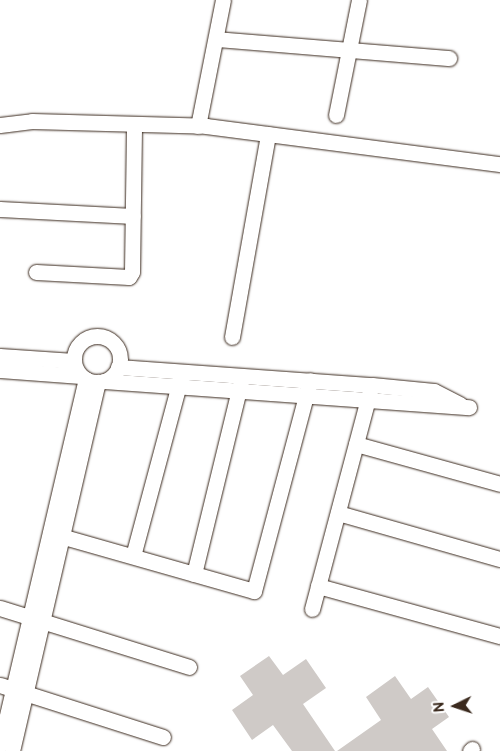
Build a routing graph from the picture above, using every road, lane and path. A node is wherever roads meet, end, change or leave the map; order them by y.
1 (224, 0) edge
2 (359, 0) edge
3 (216, 39) junction
4 (349, 50) junction
5 (449, 58) dead end
6 (336, 115) dead end
7 (134, 124) junction
8 (0, 125) edge
9 (198, 126) junction
10 (268, 134) junction
11 (500, 164) edge
12 (0, 209) edge
13 (133, 216) junction
14 (36, 272) dead end
15 (232, 337) dead end
16 (0, 356) edge
17 (74, 362) junction
18 (118, 367) junction
19 (0, 370) edge
20 (182, 371) junction
21 (92, 380) junction
22 (310, 380) junction
23 (240, 383) junction
24 (372, 384) junction
25 (178, 386) junction
26 (306, 395) junction
27 (367, 400) junction
28 (356, 444) junction
29 (500, 484) edge
30 (338, 513) junction
31 (56, 534) junction
32 (133, 556) junction
33 (500, 559) edge
34 (194, 574) junction
35 (318, 586) junction
36 (0, 608) edge
37 (312, 609) dead end
38 (36, 619) junction
39 (500, 636) edge
40 (189, 667) dead end
41 (13, 689) edge
42 (163, 737) dead end
43 (0, 746) edge
44 (12, 751) edge

1 - 3 street
2 - 4 street
3 - 4 street
3 - 9 street
4 - 5 street
4 - 6 street
7 - 8 street
7 - 9 street
7 - 13 street
9 - 10 street
10 - 11 street
10 - 15 street
12 - 13 street
13 - 14 street
16 - 17 street
17 - 18 street
17 - 21 street
18 - 20 street
18 - 21 street
19 - 21 street
20 - 23 street
20 - 25 street
21 - 25 street
21 - 31 street
22 - 23 street
22 - 24 street
22 - 26 street
23 - 25 street
23 - 26 street
23 - 34 street
24 - 27 street
24 - 27 street
25 - 32 street
26 - 27 street
26 - 34 street
27 - 28 street
28 - 29 street
28 - 30 street
30 - 33 street
30 - 35 street
31 - 32 street
31 - 38 street
32 - 34 street
35 - 37 street
35 - 39 street
36 - 38 street
38 - 40 street
38 - 41 street
41 - 42 street
41 - 43 street
41 - 44 street

